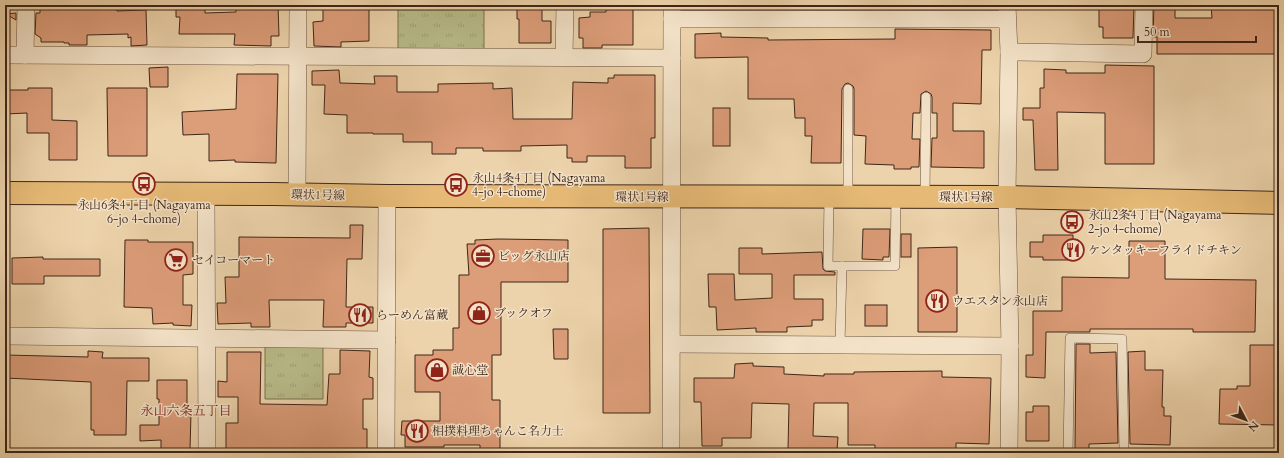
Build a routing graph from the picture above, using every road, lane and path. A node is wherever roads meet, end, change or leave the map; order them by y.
1 (26, 5) edge
2 (298, 5) edge
3 (565, 5) edge
4 (1144, 5) edge
5 (672, 12) edge
6 (1007, 12) edge
7 (1009, 52) junction
8 (5, 55) edge
9 (25, 55) junction
10 (298, 57) junction
11 (564, 57) junction
12 (672, 58) junction
13 (848, 89) dead end
14 (926, 97) dead end
15 (5, 193) edge
16 (206, 194) junction
17 (297, 194) junction
18 (387, 196) junction
19 (924, 196) junction
20 (672, 197) junction
21 (839, 197) junction
22 (896, 197) junction
23 (1007, 197) junction
24 (1279, 203) edge
25 (842, 266) junction
26 (5, 336) edge
27 (207, 338) junction
28 (387, 340) junction
29 (672, 344) junction
30 (840, 345) junction
31 (1010, 346) junction
32 (206, 453) edge
33 (386, 453) edge
34 (671, 453) edge
35 (1009, 453) edge
36 (1068, 453) edge
37 (1124, 453) edge

1 - 9 street
2 - 10 street
3 - 11 street
4 - 7 street
5 - 6 street
5 - 12 street
6 - 7 street
7 - 23 street
8 - 9 street
9 - 10 street
10 - 11 street
10 - 17 street
11 - 12 street
12 - 20 street
13 - 21 lane
14 - 19 lane
15 - 16 main road, 環状1号線
16 - 17 main road, 環状1号線
16 - 27 street
17 - 18 main road, 環状1号線
18 - 20 main road, 環状1号線
18 - 28 street
19 - 22 main road, 環状1号線
19 - 23 main road, 環状1号線
20 - 21 main road, 環状1号線
20 - 29 street
21 - 22 main road, 環状1号線
21 - 25 lane
22 - 25 lane
23 - 24 main road, 環状1号線
23 - 31 street
25 - 30 lane
26 - 27 street
27 - 28 street
27 - 32 street
28 - 33 street
29 - 30 street
29 - 34 street
30 - 31 street
31 - 35 street
36 - 37 lane

